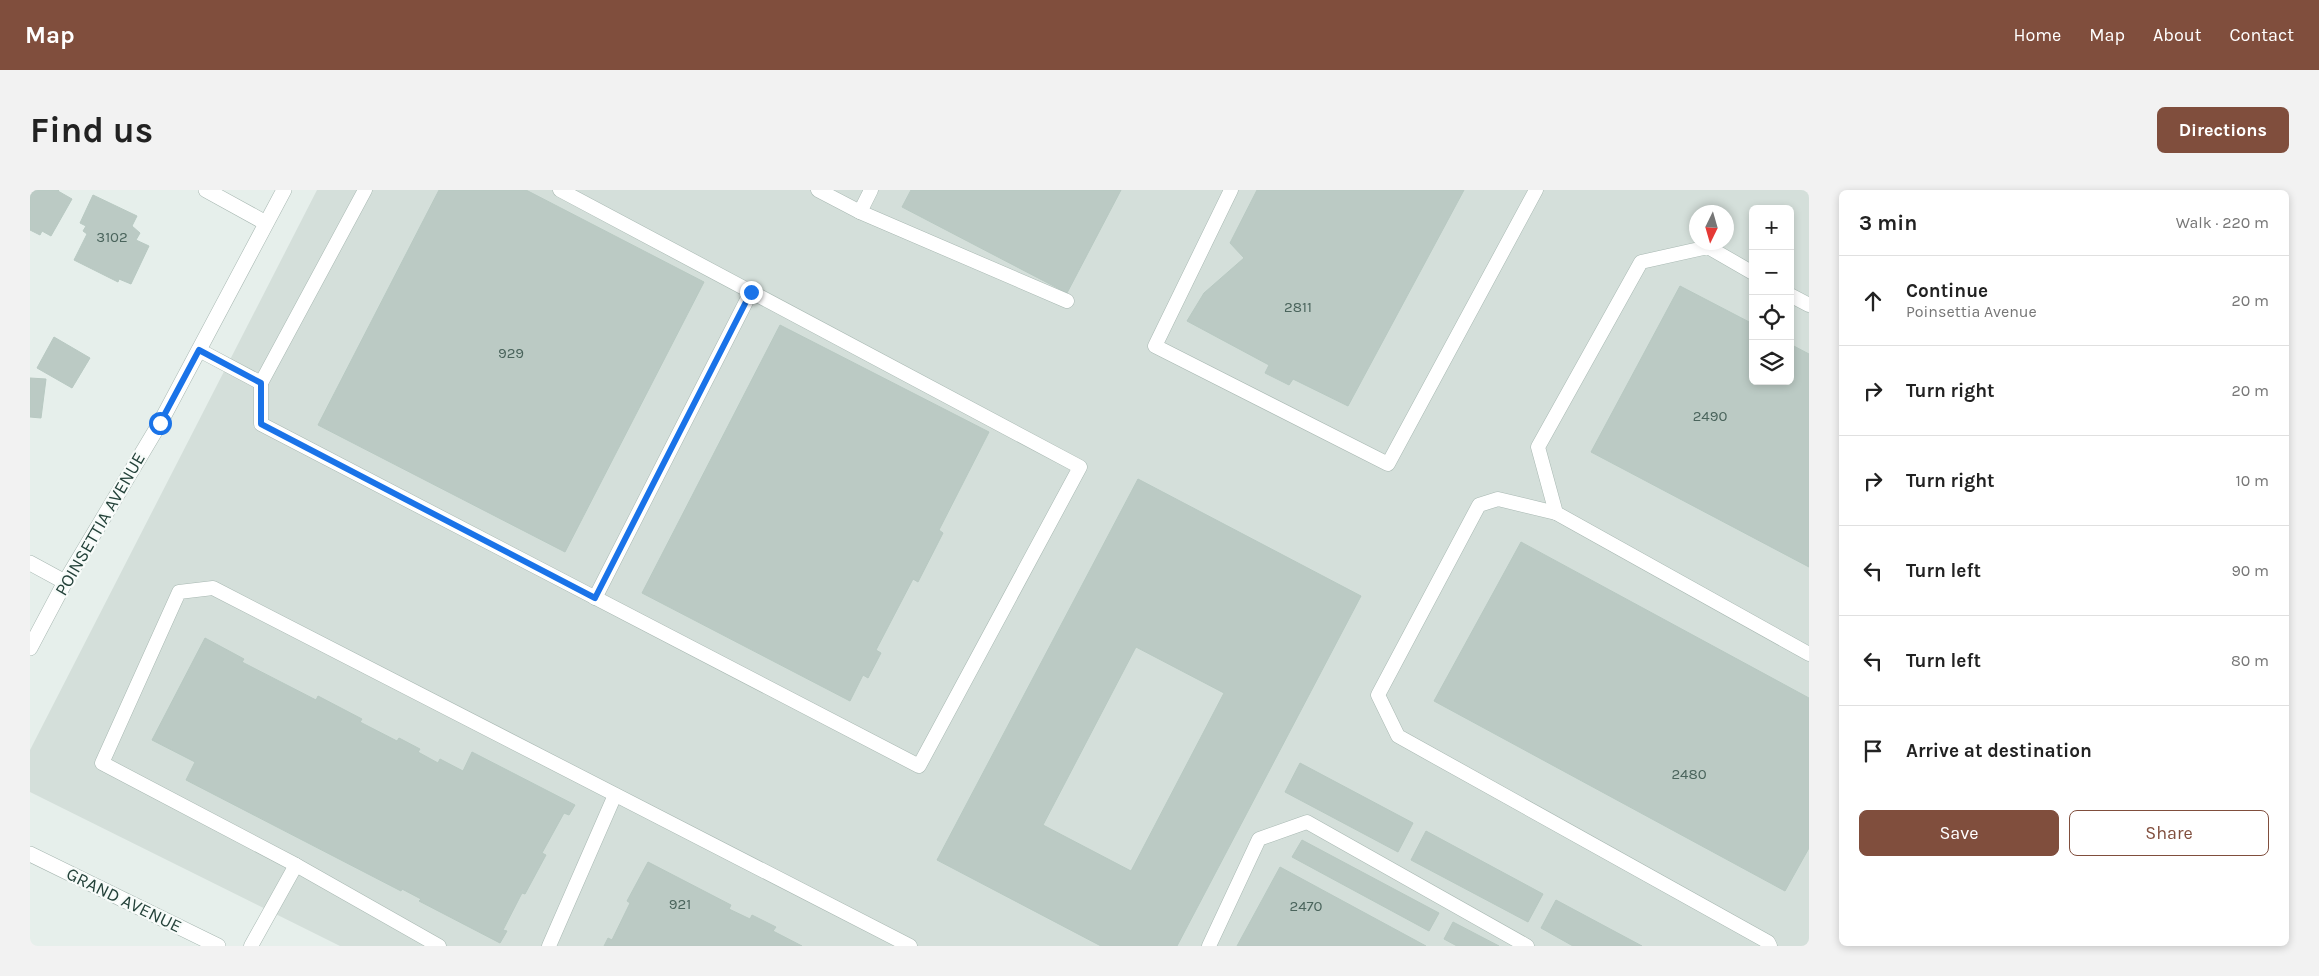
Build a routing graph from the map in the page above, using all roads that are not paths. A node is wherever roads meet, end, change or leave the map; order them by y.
1 (206, 190) edge
2 (284, 190) edge
3 (366, 190) edge
4 (560, 190) edge
5 (818, 190) edge
6 (871, 190) edge
7 (1231, 190) edge
8 (1536, 190) edge
9 (860, 212) junction
10 (266, 223) junction
11 (1749, 271) edge
12 (751, 292) junction
13 (1794, 297) edge
14 (1067, 301) dead end
15 (1809, 305) edge
16 (199, 350) junction
17 (261, 383) junction
18 (1556, 513) junction
19 (30, 563) edge
20 (65, 582) junction
21 (595, 598) junction
22 (30, 648) edge
23 (1809, 654) edge
24 (614, 794) junction
25 (30, 854) edge
26 (296, 865) junction
27 (218, 946) edge
28 (251, 946) edge
29 (439, 946) edge
30 (549, 946) edge
31 (910, 946) edge
32 (1209, 946) edge
33 (1527, 946) edge
34 (1770, 946) edge

1 - 10 street
2 - 10 street, POINSETTIA AVENUE
3 - 17 lane
4 - 12 lane
5 - 9 lane
6 - 9 lane
7 - 8 lane
9 - 14 lane
10 - 16 street, POINSETTIA AVENUE
11 - 18 lane
12 - 21 lane
12 - 21 lane
13 - 15 lane
16 - 17 lane
16 - 20 street, POINSETTIA AVENUE
17 - 21 lane
18 - 23 lane
18 - 34 lane
19 - 20 street
20 - 22 street, POINSETTIA AVENUE
24 - 26 lane
24 - 30 lane
24 - 31 lane
25 - 27 street, GRAND AVENUE
26 - 28 lane
26 - 29 lane
32 - 33 lane

